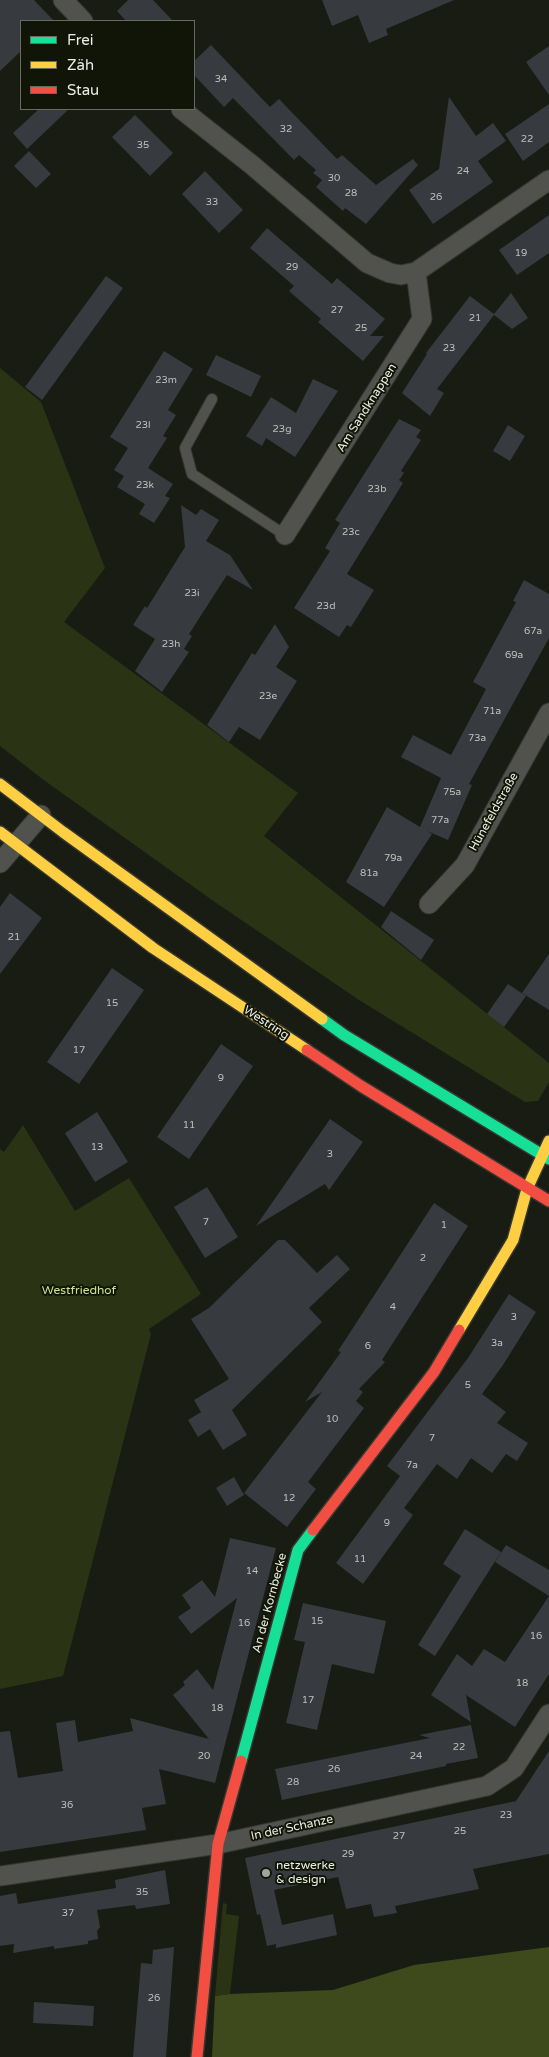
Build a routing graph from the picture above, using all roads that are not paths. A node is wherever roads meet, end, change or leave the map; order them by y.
1 (63, 0) edge
2 (82, 20) edge
3 (182, 110) edge
4 (549, 180) edge
5 (416, 272) junction
6 (212, 399) dead end
7 (285, 535) joint
8 (549, 713) edge
9 (0, 784) edge
10 (41, 815) junction
11 (0, 832) edge
12 (15, 844) junction
13 (0, 863) edge
14 (429, 904) dead end
15 (549, 1141) edge
16 (545, 1157) edge
17 (527, 1189) junction
18 (549, 1201) edge
19 (549, 1714) edge
20 (218, 1844) junction
21 (0, 1876) edge
22 (197, 2057) edge

1 - 2 street
3 - 5 street
4 - 5 street
5 - 7 street, Am Sandknappen
6 - 7 lane
8 - 14 street, Hünefeldstraße
9 - 10 main road
10 - 12 street
10 - 16 main road
11 - 12 main road, Westring
12 - 13 street
12 - 17 main road, Westring
15 - 16 main road
16 - 17 main road
17 - 18 main road, Westring
17 - 20 main road, An der Kornbecke
19 - 20 street, In der Schanze
20 - 21 street, In der Schanze
20 - 22 main road, An der Kornbecke

